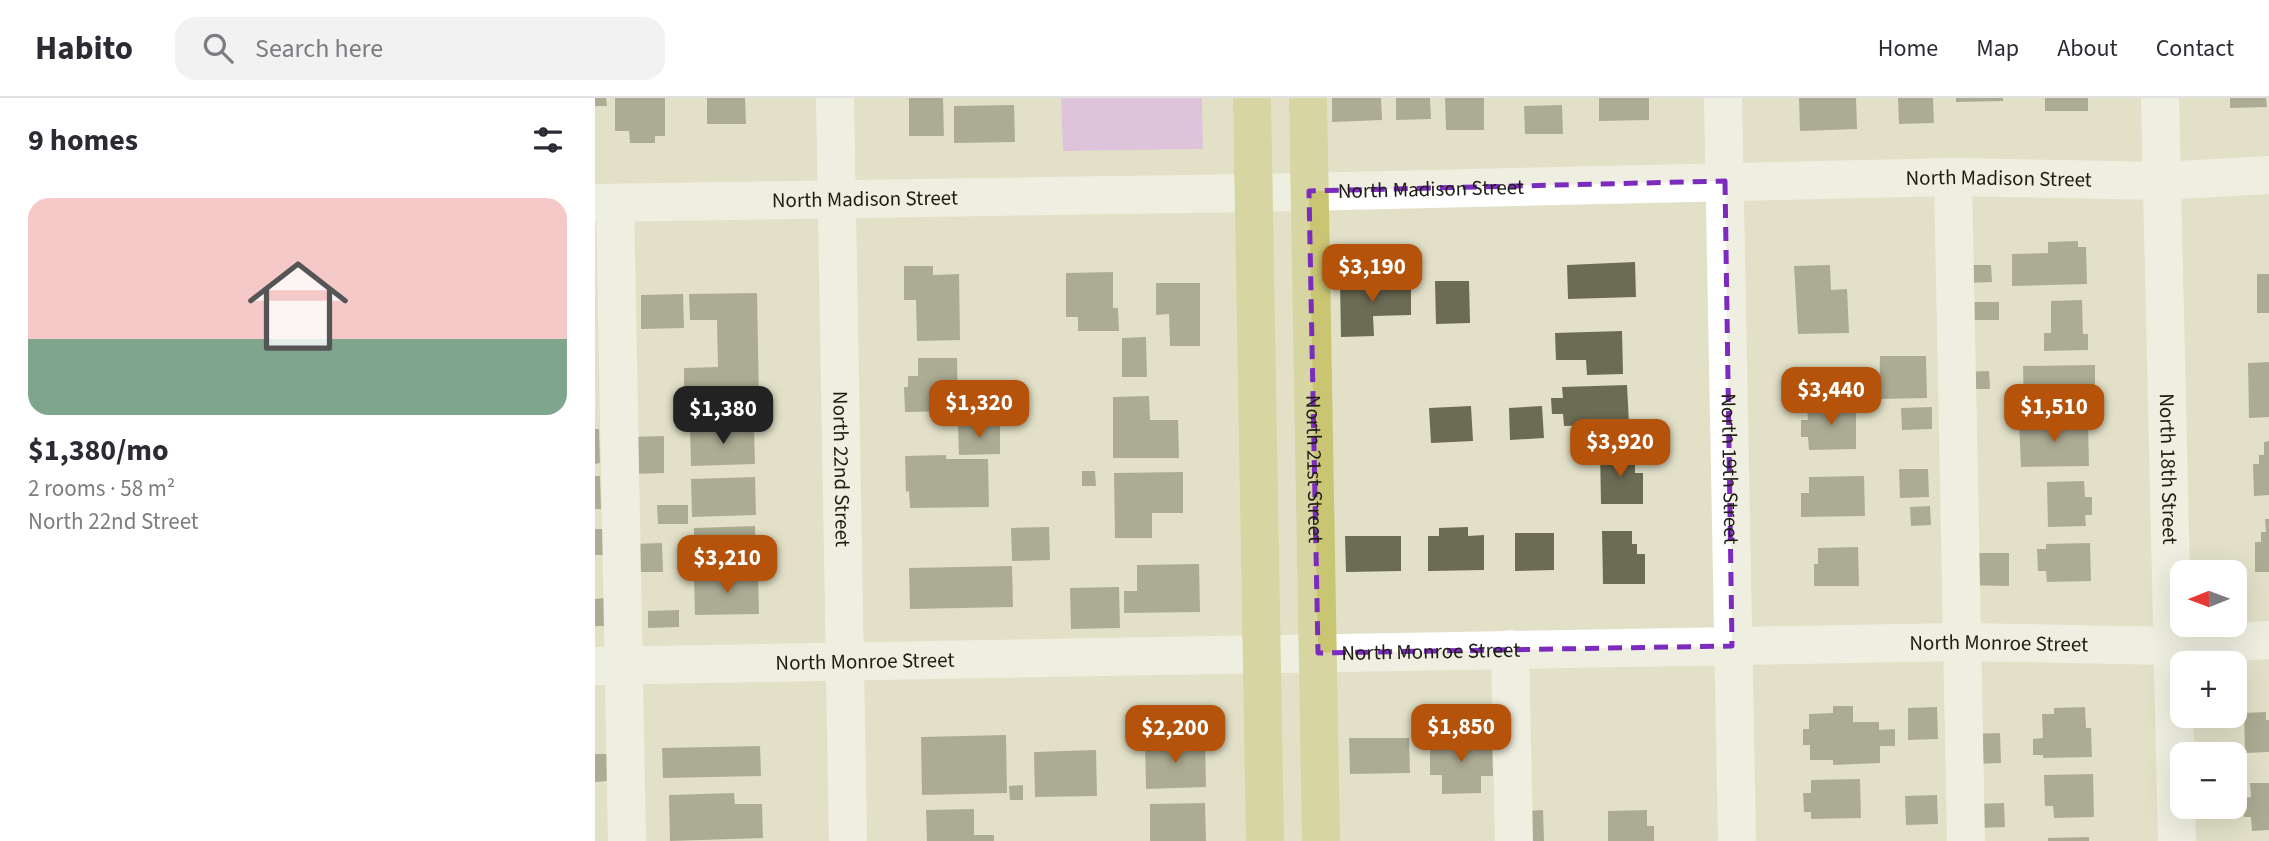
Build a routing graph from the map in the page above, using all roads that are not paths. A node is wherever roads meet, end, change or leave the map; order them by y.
1 (835, 98) edge
2 (1252, 98) edge
3 (1308, 98) edge
4 (1723, 98) edge
5 (2160, 98) edge
6 (2269, 175) edge
7 (1953, 177) junction
8 (1725, 181) junction
9 (2162, 181) junction
10 (1309, 191) junction
11 (1254, 193) junction
12 (837, 199) junction
13 (605, 203) edge
14 (2269, 640) edge
15 (1962, 642) junction
16 (1732, 646) junction
17 (2173, 646) junction
18 (1510, 649) junction
19 (1318, 653) junction
20 (1263, 654) junction
21 (843, 662) junction
22 (609, 666) edge
23 (627, 841) edge
24 (848, 841) edge
25 (1265, 841) edge
26 (1321, 841) edge
27 (1514, 841) edge
28 (1737, 841) edge
29 (1966, 841) edge
30 (2177, 841) edge

1 - 12 street, North 22nd Street
2 - 11 main road
3 - 10 main road, North 21st Street
4 - 8 street, North 19th Street
5 - 9 street, North 18th Street
6 - 9 street, North Madison Street
7 - 8 street, North Madison Street
7 - 9 street, North Madison Street
7 - 15 street
8 - 10 street, North Madison Street
8 - 16 street, North 19th Street
9 - 17 street, North 18th Street
10 - 11 street, North Madison Street
10 - 19 main road, North 21st Street
11 - 12 street, North Madison Street
11 - 20 main road
12 - 13 street, North Madison Street
12 - 21 street, North 22nd Street
13 - 22 street
14 - 17 street, North Monroe Street
15 - 16 street, North Monroe Street
15 - 17 street, North Monroe Street
15 - 29 street
16 - 18 street, North Monroe Street
16 - 28 street, North 19th Street
17 - 30 street, North 18th Street
18 - 19 street, North Monroe Street
18 - 27 street
19 - 20 street, North Monroe Street
19 - 26 main road, North 21st Street
20 - 21 street, North Monroe Street
20 - 25 main road
21 - 22 street, North Monroe Street
21 - 24 street, North 22nd Street
22 - 23 street

